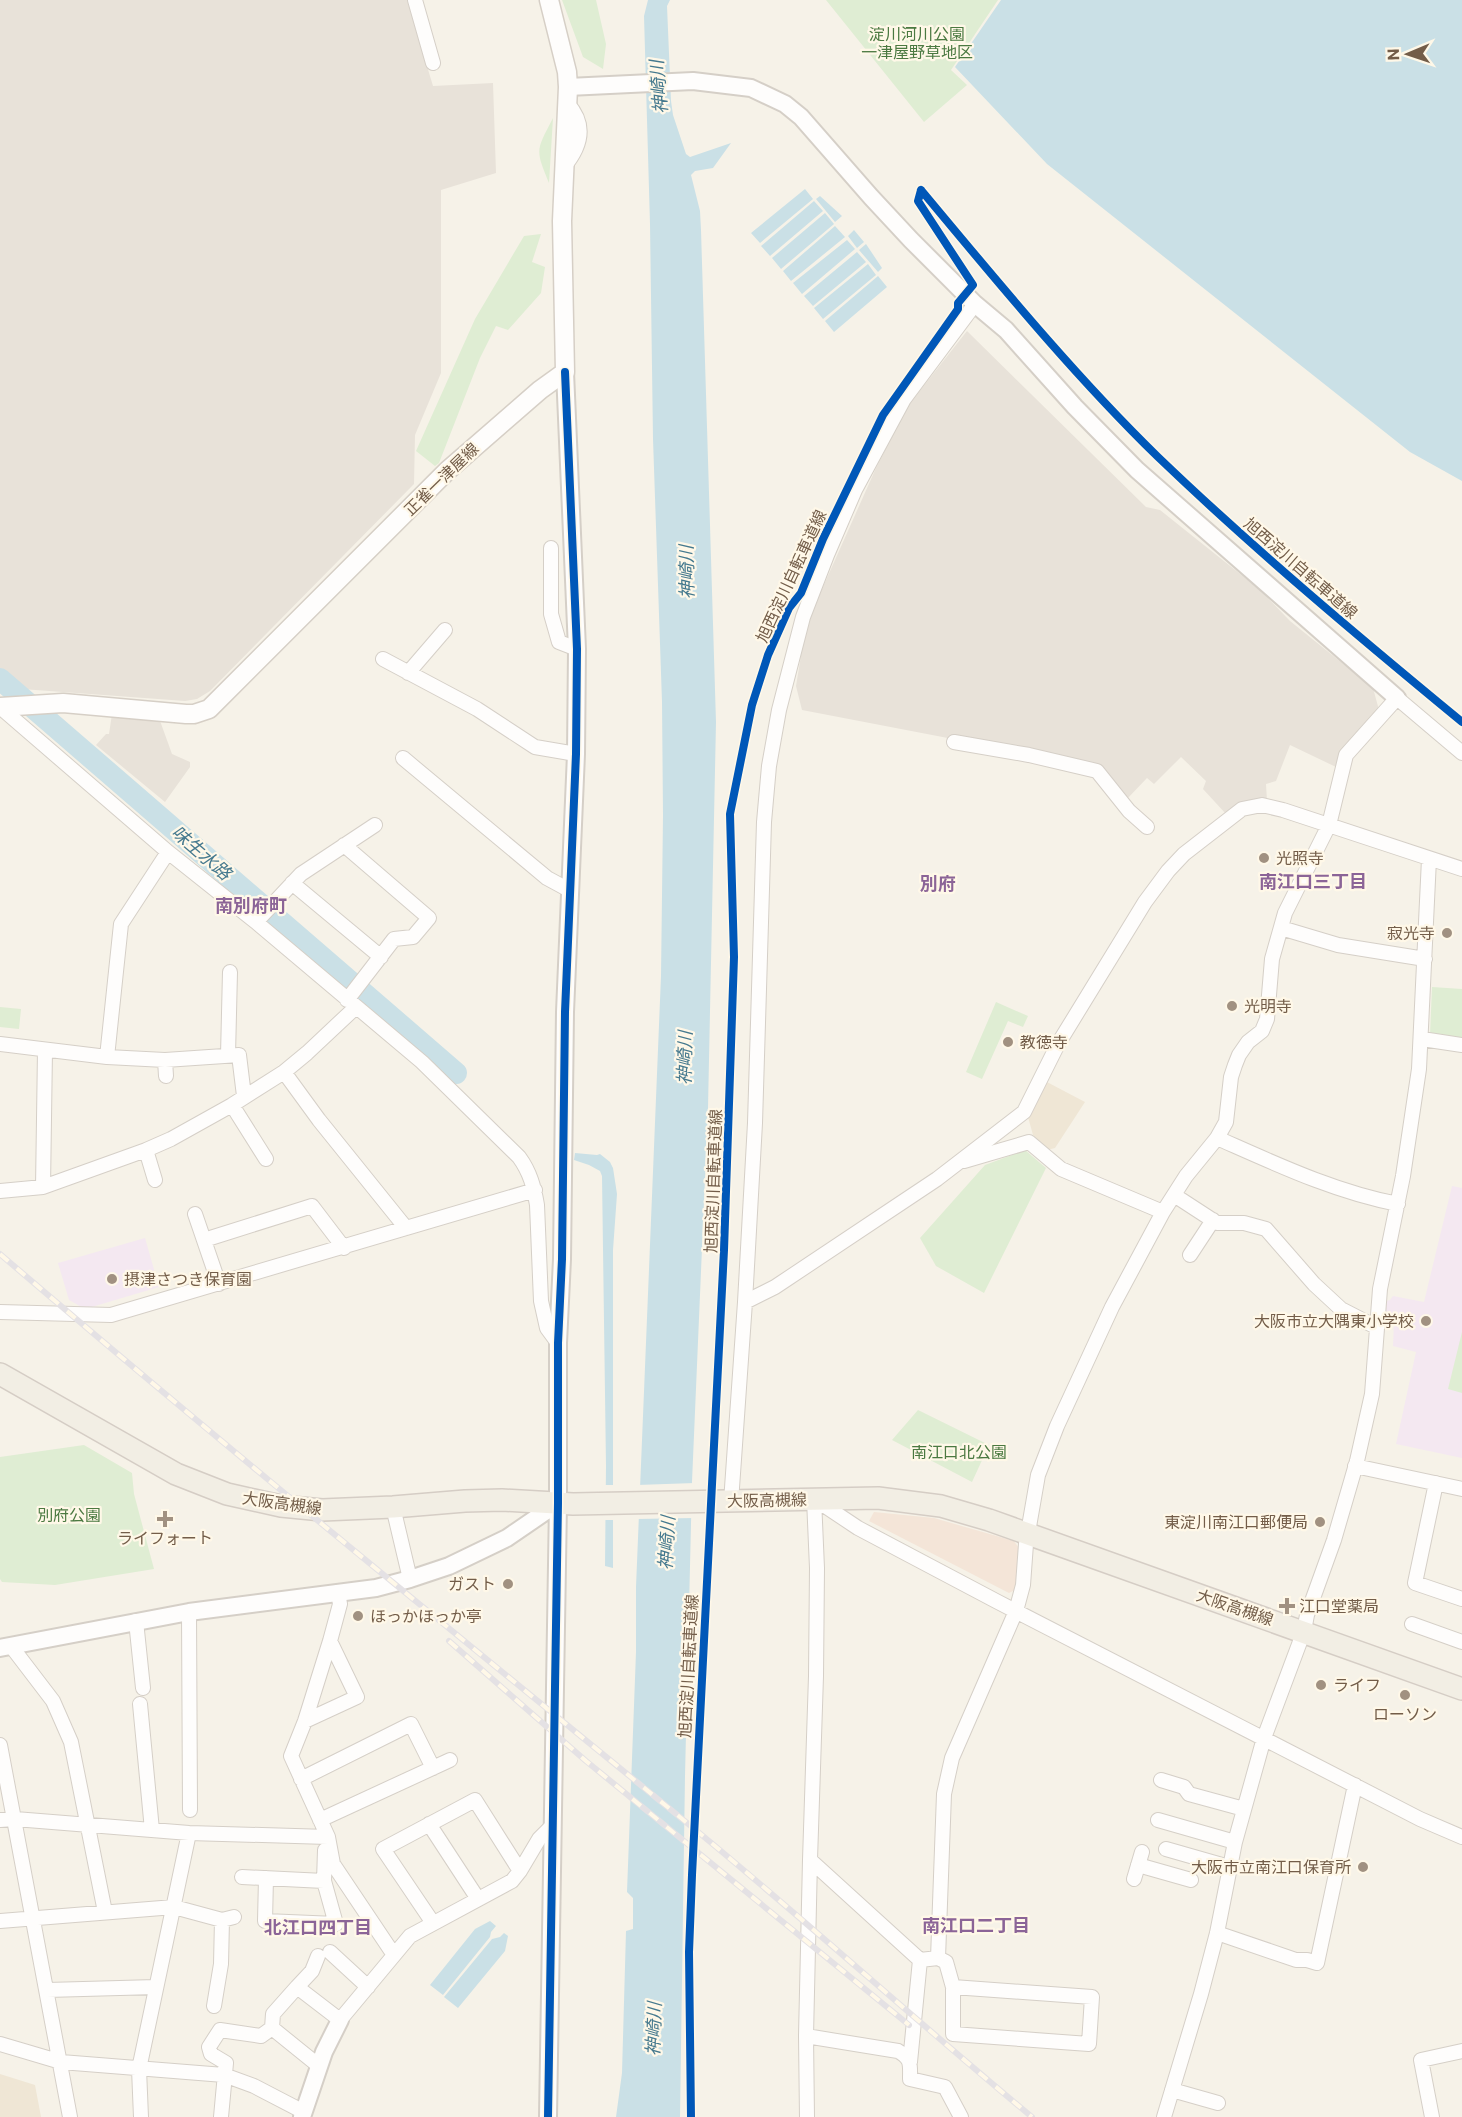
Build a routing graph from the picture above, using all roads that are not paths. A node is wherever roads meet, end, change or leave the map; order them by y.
1 (415, 0) edge
2 (549, 0) edge
3 (433, 63) dead end
4 (567, 95) junction
5 (975, 304) junction
6 (565, 372) junction
7 (550, 548) dead end
8 (445, 630) dead end
9 (577, 649) junction
10 (382, 659) dead end
11 (408, 673) junction
12 (1397, 698) junction
13 (6, 706) edge
14 (954, 742) dead end
15 (1462, 753) edge
16 (576, 754) junction
17 (403, 758) dead end
18 (375, 825) dead end
19 (1329, 825) junction
20 (1148, 827) dead end
21 (344, 845) junction
22 (168, 852) junction
23 (1429, 859) junction
24 (1462, 870) edge
25 (292, 883) junction
26 (571, 891) junction
27 (256, 922) junction
28 (1281, 928) junction
29 (381, 957) junction
30 (1425, 959) junction
31 (230, 972) dead end
32 (352, 1003) junction
33 (1422, 1039) junction
34 (0, 1044) edge
35 (1462, 1045) edge
36 (45, 1050) junction
37 (228, 1055) junction
38 (107, 1057) junction
39 (165, 1060) junction
40 (284, 1071) junction
41 (166, 1076) dead end
42 (244, 1096) junction
43 (232, 1105) junction
44 (1217, 1138) junction
45 (146, 1150) junction
46 (266, 1159) dead end
47 (957, 1164) junction
48 (155, 1180) dead end
49 (43, 1187) junction
50 (535, 1190) junction
51 (0, 1191) edge
52 (1174, 1195) junction
53 (1398, 1204) junction
54 (1163, 1212) junction
55 (195, 1214) dead end
56 (1213, 1220) junction
57 (406, 1228) junction
58 (204, 1240) junction
59 (344, 1248) junction
60 (1190, 1255) dead end
61 (219, 1284) junction
62 (745, 1302) junction
63 (0, 1312) edge
64 (1376, 1327) junction
65 (558, 1342) junction
66 (0, 1374) edge
67 (1355, 1466) junction
68 (1436, 1483) junction
69 (1462, 1489) edge
70 (814, 1499) junction
71 (724, 1502) junction
72 (566, 1503) junction
73 (393, 1507) junction
74 (1028, 1534) junction
75 (410, 1579) junction
76 (338, 1592) junction
77 (1462, 1599) edge
78 (1016, 1611) junction
79 (189, 1612) junction
80 (136, 1621) junction
81 (1412, 1624) dead end
82 (1304, 1631) junction
83 (330, 1641) junction
84 (1462, 1642) edge
85 (5, 1647) edge
86 (143, 1688) dead end
87 (1462, 1689) edge
88 (140, 1704) dead end
89 (305, 1721) junction
90 (1264, 1738) junction
91 (0, 1745) edge
92 (450, 1760) dead end
93 (433, 1768) junction
94 (301, 1779) junction
95 (1161, 1780) dead end
96 (1354, 1785) junction
97 (1244, 1809) junction
98 (190, 1810) dead end
99 (15, 1819) junction
100 (0, 1820) edge
101 (320, 1820) junction
102 (429, 1824) junction
103 (89, 1825) junction
104 (552, 1826) junction
105 (1165, 1826) dead end
106 (152, 1830) junction
107 (189, 1833) junction
108 (328, 1837) junction
109 (1462, 1837) edge
110 (1235, 1842) junction
111 (810, 1860) junction
112 (1229, 1866) junction
113 (520, 1871) junction
114 (1170, 1874) junction
115 (242, 1877) dead end
116 (266, 1878) junction
117 (1134, 1879) dead end
118 (1191, 1880) dead end
119 (324, 1881) junction
120 (478, 1899) junction
121 (174, 1906) junction
122 (105, 1912) junction
123 (33, 1917) junction
124 (0, 1920) edge
125 (433, 1923) junction
126 (1217, 1933) junction
127 (394, 1955) junction
128 (938, 1958) junction
129 (920, 1960) junction
130 (297, 1987) junction
131 (368, 1987) junction
132 (953, 1987) junction
133 (156, 1988) junction
134 (47, 1990) junction
135 (231, 1995) dead end
136 (340, 2020) junction
137 (272, 2028) junction
138 (806, 2037) junction
139 (0, 2044) edge
140 (1462, 2051) edge
141 (61, 2062) junction
142 (910, 2062) junction
143 (319, 2066) junction
144 (139, 2069) junction
145 (224, 2075) junction
146 (1172, 2090) junction
147 (1218, 2103) dead end
148 (303, 2114) edge
149 (70, 2117) edge
150 (141, 2117) edge
151 (221, 2117) edge
152 (548, 2117) edge
153 (807, 2117) edge
154 (961, 2117) edge
155 (1164, 2117) edge
156 (1432, 2117) edge

1 - 3 street
2 - 4 main road
4 - 5 street
4 - 6 main road
5 - 12 street
5 - 62 street
6 - 9 street
6 - 13 main road, 正雀一津屋線
7 - 9 street
8 - 11 street
9 - 16 street
10 - 11 street
11 - 16 street
12 - 15 street
12 - 19 street
13 - 22 street
14 - 20 street
16 - 26 street
17 - 26 street
18 - 21 street
19 - 23 street
19 - 28 street
19 - 47 street
21 - 25 street
21 - 29 street
22 - 27 street
22 - 38 street
23 - 24 street
23 - 30 street
25 - 27 street
25 - 29 street
26 - 65 street
27 - 32 street
28 - 30 street
28 - 44 street
29 - 32 street
30 - 33 street
31 - 37 street
32 - 40 street
32 - 50 street
33 - 35 street
33 - 53 street
34 - 36 street
36 - 38 street
36 - 49 street
37 - 39 street
37 - 42 street
38 - 39 street
39 - 41 street
40 - 42 street
40 - 57 street
42 - 43 street
43 - 45 street
43 - 46 street
44 - 52 street
44 - 53 street
45 - 48 street
45 - 49 street
47 - 54 street
47 - 62 street
49 - 51 street
50 - 57 street
50 - 65 street
52 - 54 street
52 - 56 street
53 - 64 street
54 - 74 street
55 - 58 street
56 - 60 street
56 - 64 street
57 - 59 street
58 - 59 street
58 - 61 street
59 - 61 street
61 - 63 street
62 - 71 street
64 - 67 street
65 - 72 street
66 - 73 main road, 大阪高槻線
67 - 68 street
67 - 82 street
68 - 69 street
68 - 77 street
70 - 71 main road, 大阪高槻線
70 - 74 main road, 大阪高槻線
70 - 78 street
70 - 111 street
71 - 72 main road, 大阪高槻線
72 - 73 main road, 大阪高槻線
72 - 75 street
72 - 104 street
73 - 75 street
74 - 78 street
74 - 82 main road, 大阪高槻線
75 - 76 street
76 - 79 street
76 - 83 street
78 - 90 street
78 - 128 street
79 - 80 street
79 - 98 street
80 - 85 street
80 - 86 street
81 - 84 street
82 - 87 main road, 大阪高槻線
82 - 90 street
83 - 89 street
83 - 89 street
85 - 103 street
88 - 106 street
89 - 94 street
90 - 96 street
90 - 97 street
91 - 99 street
92 - 93 street
93 - 94 street
93 - 101 street
94 - 101 street
95 - 97 street
96 - 109 street
96 - 126 street
97 - 110 street
99 - 100 street
99 - 103 street
99 - 123 street
101 - 108 street
102 - 113 street
102 - 120 street
102 - 125 street
103 - 106 street
103 - 122 street
104 - 113 street
104 - 152 street
105 - 110 street
106 - 107 street
107 - 108 street
107 - 121 street
108 - 119 street
108 - 127 street
110 - 112 street
111 - 129 street
111 - 138 street
112 - 114 street
112 - 126 street
113 - 120 street
114 - 117 street
114 - 118 street
115 - 116 street
116 - 119 street
116 - 119 street
120 - 125 street
121 - 122 street
121 - 133 street
121 - 135 street
122 - 123 street
123 - 124 street
123 - 134 street
125 - 127 street
126 - 146 street
127 - 131 street
128 - 129 street
128 - 132 street
129 - 142 street
130 - 131 street
130 - 136 street
130 - 137 street
131 - 136 street
132 - 132 street
133 - 134 street
133 - 144 street
134 - 141 street
136 - 143 street
137 - 143 street
137 - 145 street
138 - 142 street
138 - 153 street
139 - 141 street
140 - 156 street
141 - 144 street
141 - 149 street
142 - 154 street
143 - 148 street
144 - 145 street
144 - 150 street
145 - 148 street
145 - 151 street
146 - 147 street
146 - 155 street

